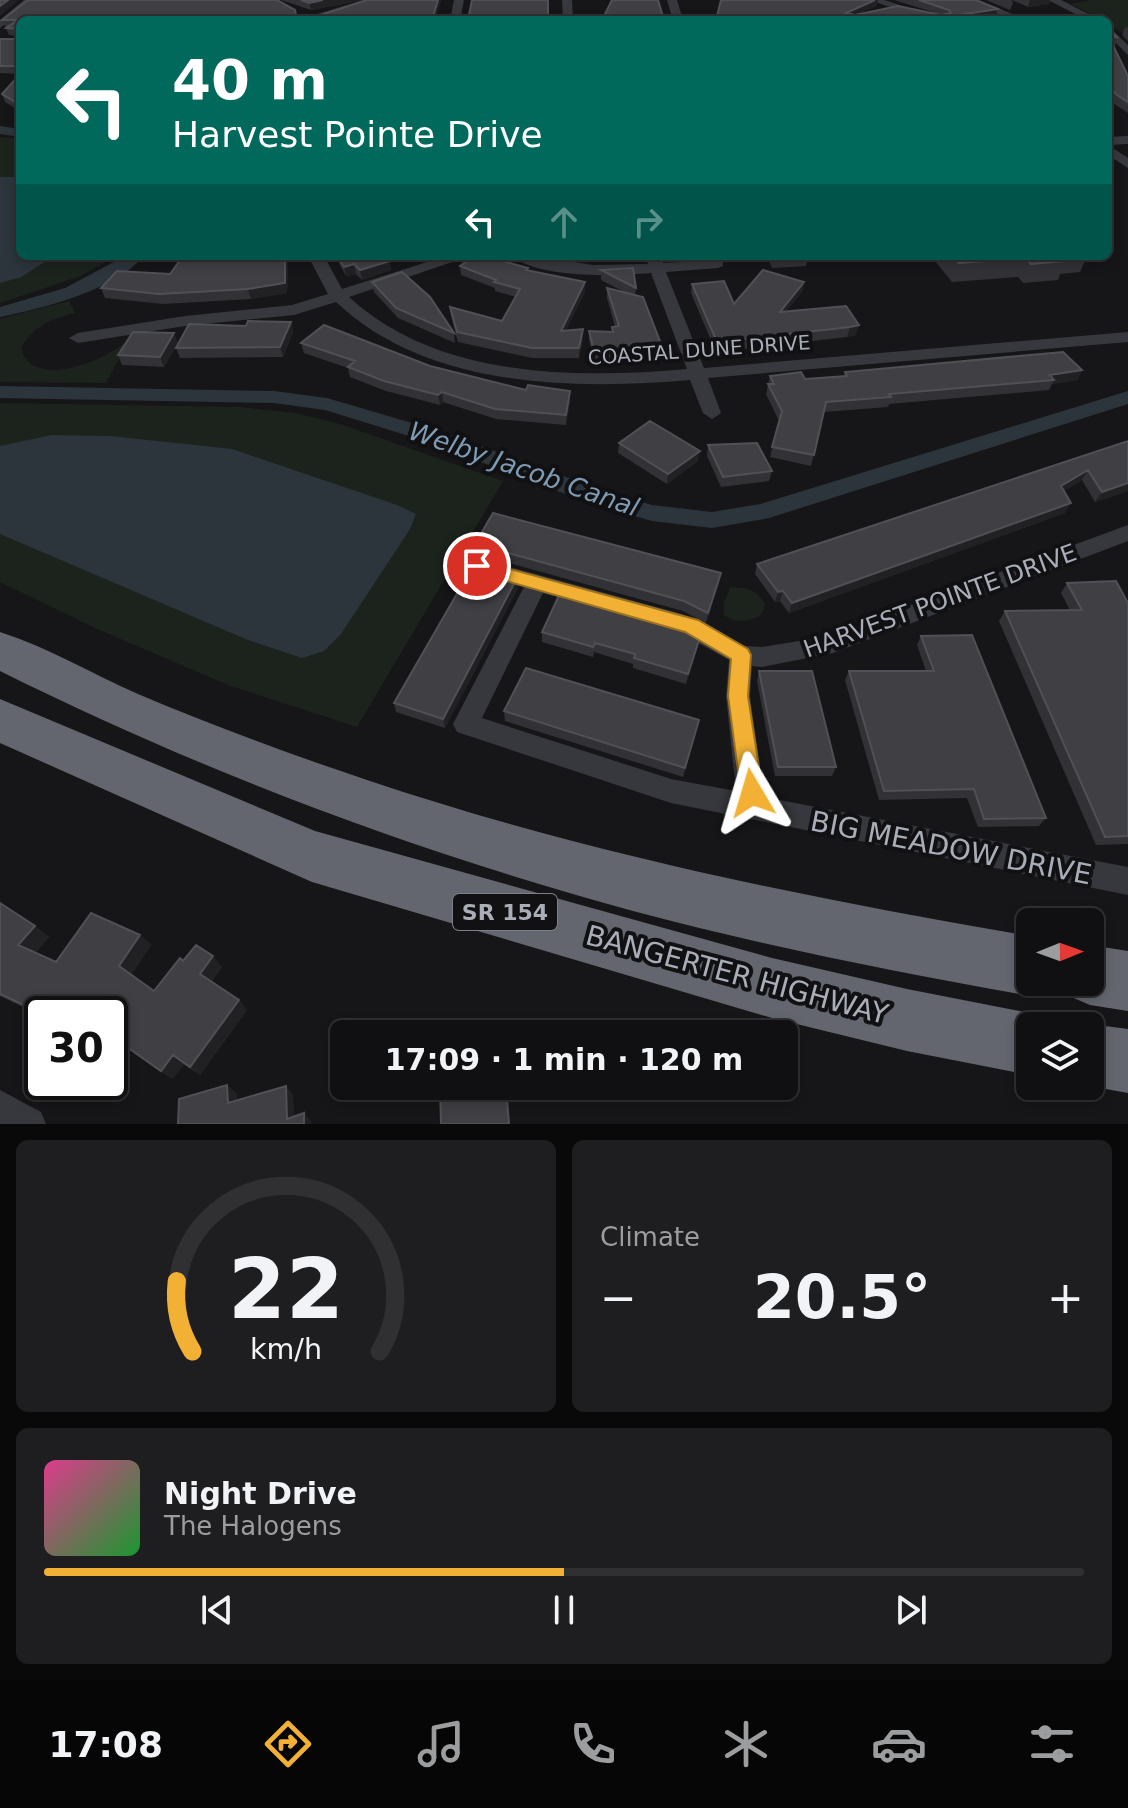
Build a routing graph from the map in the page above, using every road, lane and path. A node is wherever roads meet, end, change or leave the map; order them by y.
1 (30, 0) edge
2 (375, 0) edge
3 (874, 0) edge
4 (969, 0) edge
5 (1053, 0) edge
6 (895, 6) junction
7 (295, 10) edge
8 (881, 12) edge
9 (306, 16) edge
10 (321, 16) edge
11 (928, 16) edge
12 (1011, 16) edge
13 (1087, 16) edge
14 (0, 25) edge
15 (1112, 34) edge
16 (1128, 52) edge
17 (318, 260) edge
18 (450, 260) edge
19 (537, 260) edge
20 (654, 262) edge
21 (718, 263) dead end
22 (339, 297) junction
23 (1128, 337) edge
24 (78, 338) dead end
25 (698, 374) junction
26 (712, 413) dead end
27 (1128, 533) edge
28 (477, 566) edge
29 (537, 583) junction
30 (0, 650) edge
31 (741, 655) junction
32 (0, 720) edge
33 (752, 809) junction
34 (1128, 881) edge
35 (1016, 964) edge
36 (1104, 977) edge
37 (1128, 981) edge
38 (1016, 1041) edge
39 (1104, 1057) edge
40 (1128, 1061) edge
41 (0, 1107) edge
42 (29, 1124) edge

1 - 14 street
2 - 10 street
3 - 6 street
4 - 12 street
5 - 13 street
6 - 8 street
6 - 11 street
7 - 9 street
15 - 16 street
17 - 22 street, COASTAL DUNE DRIVE
18 - 22 street
19 - 20 street
20 - 21 street
20 - 25 street
22 - 24 street
22 - 25 street, COASTAL DUNE DRIVE
23 - 25 street, COASTAL DUNE DRIVE
25 - 26 street
27 - 31 street, HARVEST POINTE DRIVE
28 - 29 street
29 - 31 street
29 - 33 street, BIG MEADOW DRIVE
30 - 35 highway, SR 154
31 - 33 street
32 - 38 highway, BANGERTER HIGHWAY / SR 154
33 - 34 street, BIG MEADOW DRIVE
36 - 37 highway
39 - 40 highway
41 - 42 street

